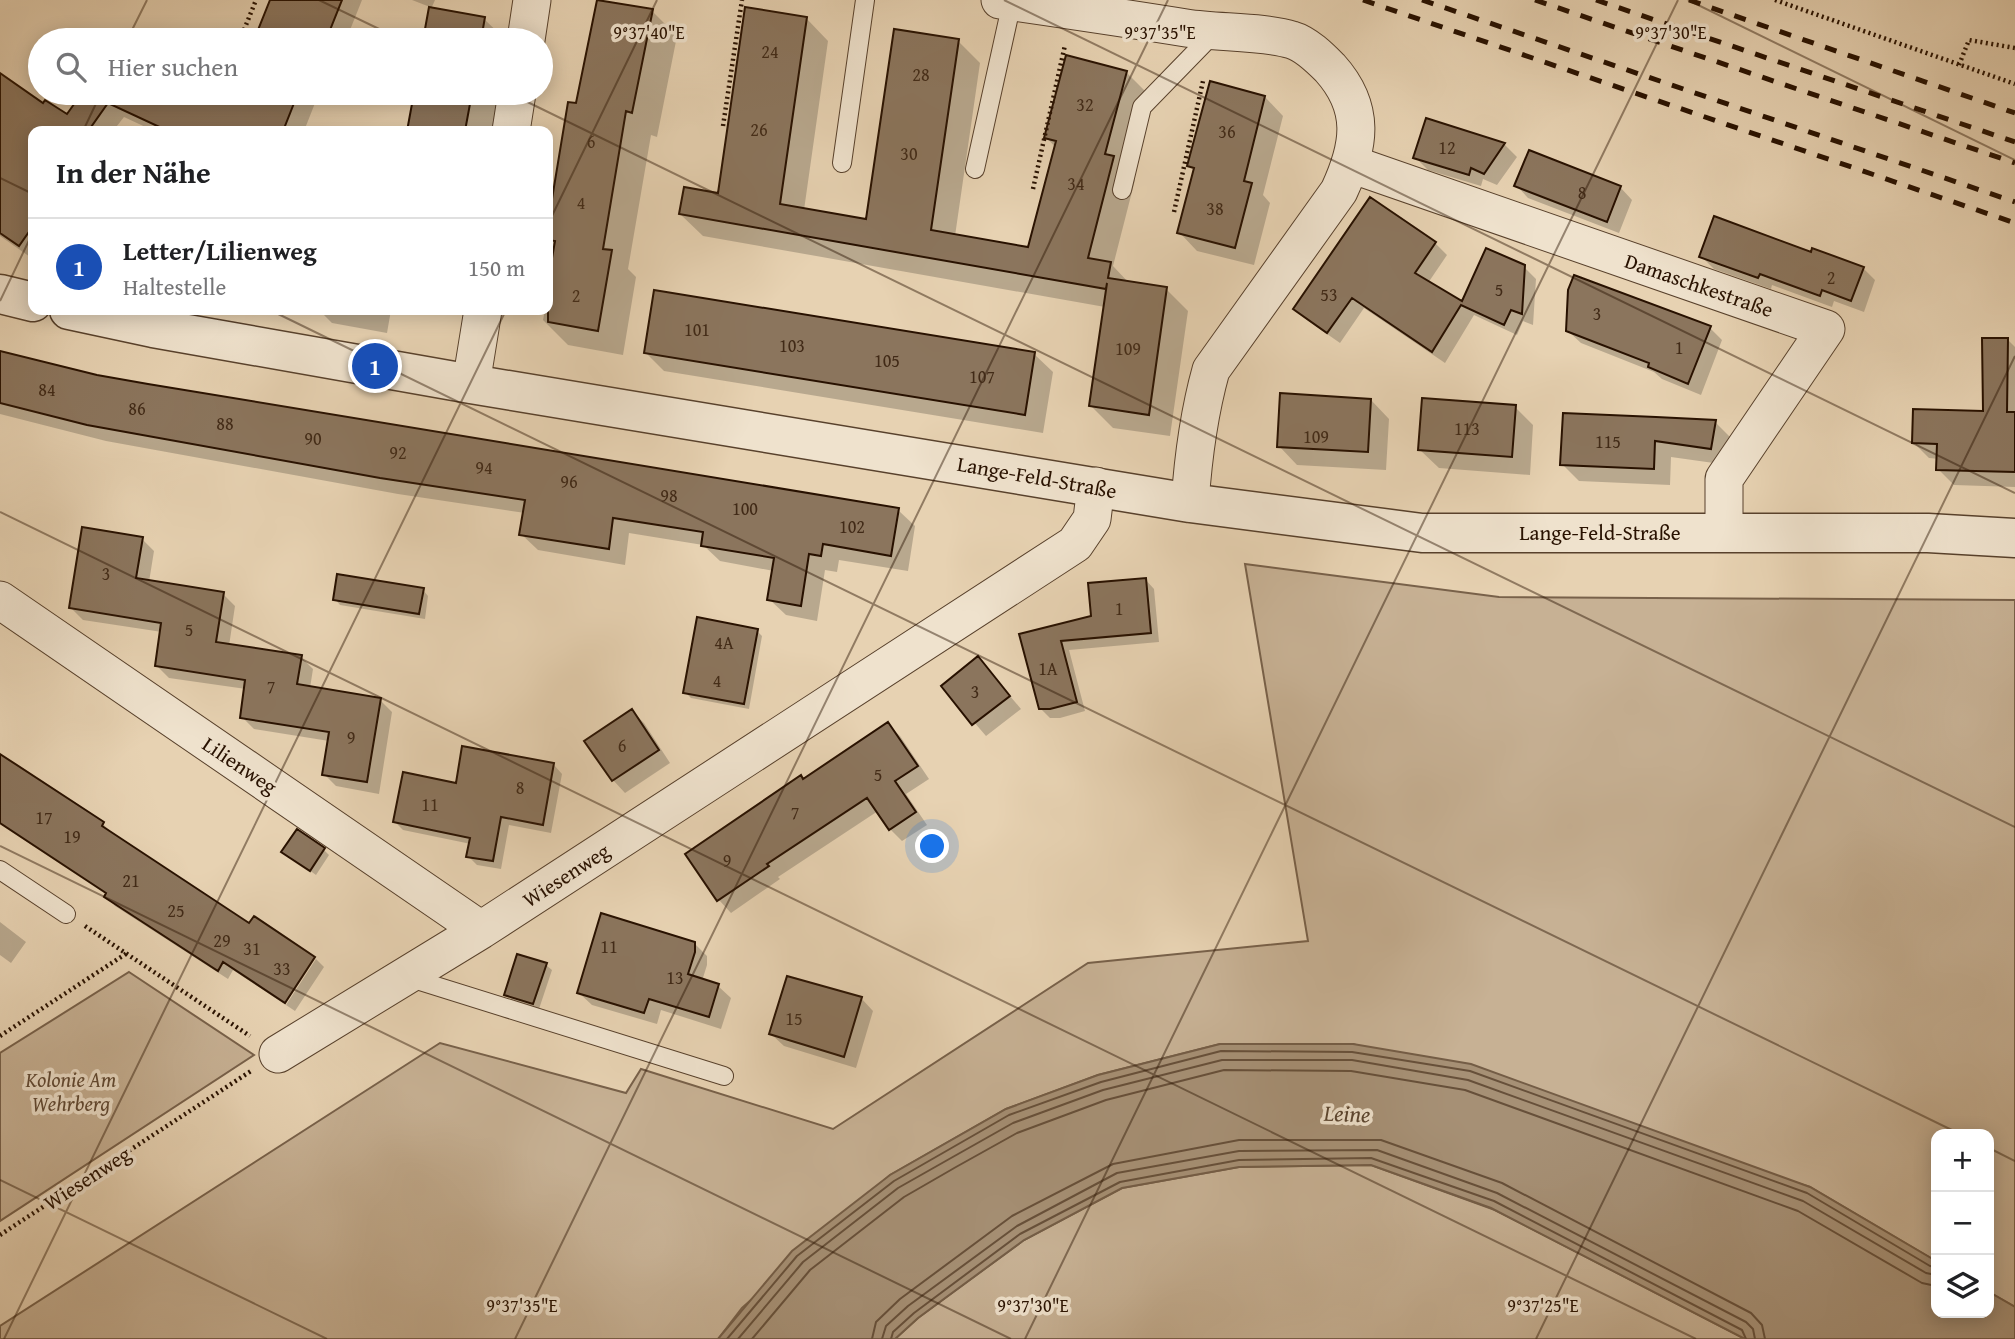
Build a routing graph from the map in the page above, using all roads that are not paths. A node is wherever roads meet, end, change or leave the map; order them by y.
1 (532, 0) edge
2 (865, 0) edge
3 (1006, 1) edge
4 (528, 28) edge
5 (1214, 33) junction
6 (515, 105) edge
7 (512, 126) edge
8 (842, 163) dead end
9 (1351, 164) junction
10 (975, 169) dead end
11 (1122, 190) dead end
12 (0, 294) edge
13 (28, 301) edge
14 (92, 315) edge
15 (482, 315) edge
16 (471, 384) junction
17 (1096, 486) junction
18 (1190, 503) junction
19 (1724, 532) junction
20 (2015, 538) edge
21 (0, 600) edge
22 (0, 870) edge
23 (66, 914) road end
24 (481, 930) junction
25 (405, 977) junction
26 (278, 1054) road end
27 (724, 1076) dead end

1 - 4 street
2 - 8 lane
3 - 5 street
3 - 10 lane
5 - 9 street
5 - 11 lane
6 - 7 street
9 - 18 street
9 - 19 street, Damaschkestraße
12 - 13 street
14 - 16 street, Lange-Feld-Straße
15 - 16 street
16 - 17 street, Lange-Feld-Straße
17 - 18 street, Lange-Feld-Straße
17 - 24 street, Wiesenweg
18 - 19 street, Lange-Feld-Straße
19 - 20 street, Lange-Feld-Straße
21 - 24 street, Lilienweg
22 - 23 lane
24 - 25 street, Wiesenweg
25 - 26 street, Wiesenweg
25 - 27 lane

